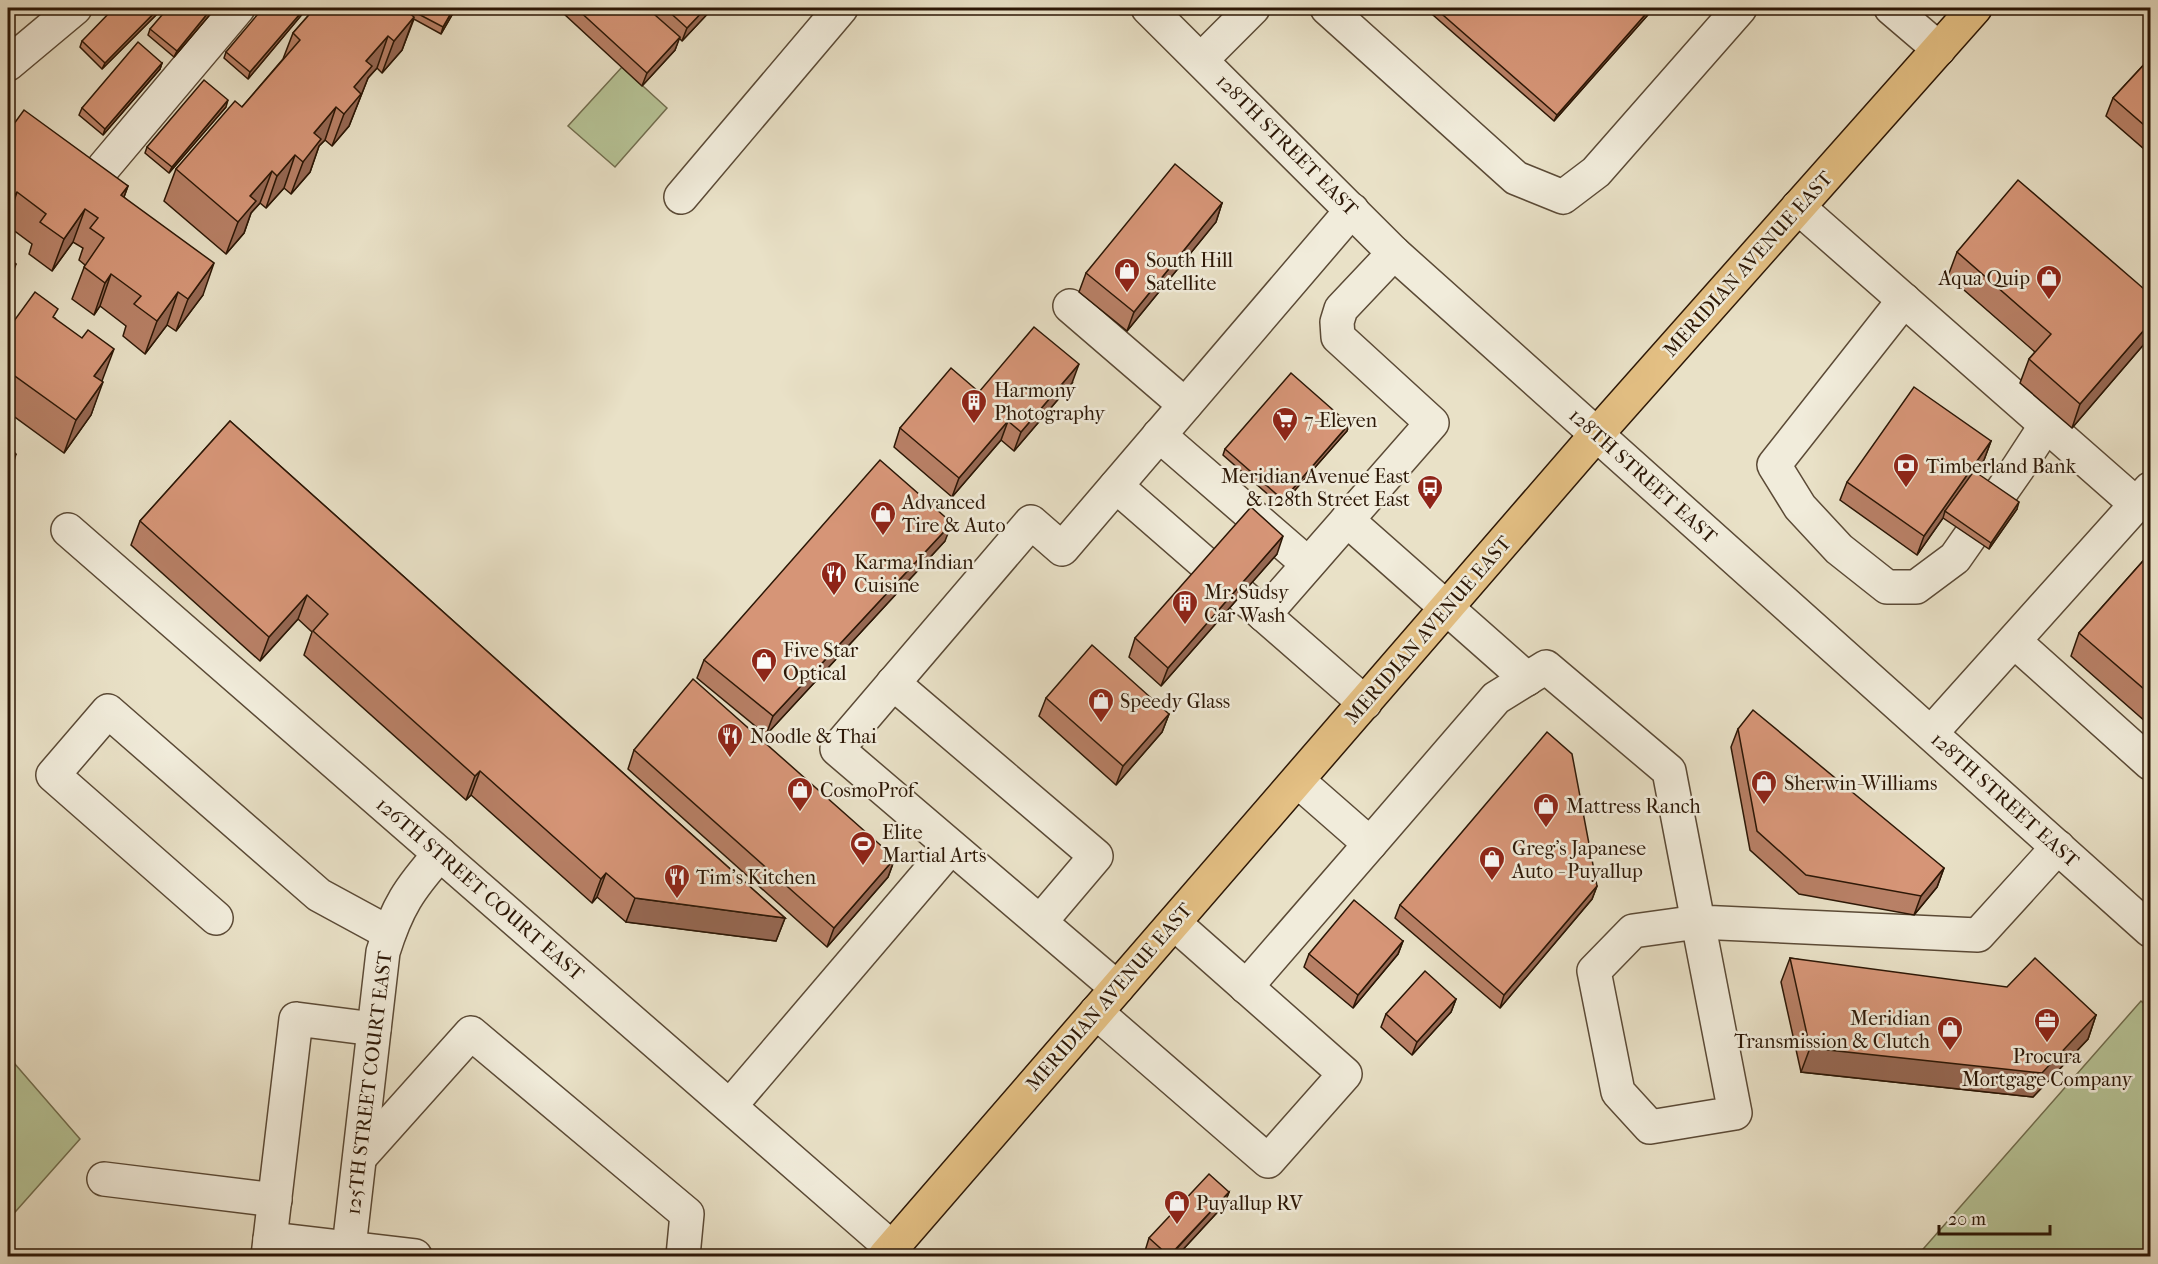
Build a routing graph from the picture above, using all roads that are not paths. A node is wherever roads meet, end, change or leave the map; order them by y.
1 (75, 8) edge
2 (238, 8) edge
3 (842, 8) edge
4 (1148, 8) edge
5 (1253, 8) edge
6 (1327, 8) edge
7 (1740, 8) edge
8 (1891, 8) edge
9 (1976, 8) edge
10 (1939, 49) junction
11 (1201, 60) junction
12 (8, 64) edge
13 (104, 167) edge
14 (681, 197) dead end
15 (1798, 207) junction
16 (1352, 210) junction
17 (1394, 253) junction
18 (1904, 300) junction
19 (1070, 306) dead end
20 (1185, 405) junction
21 (2046, 425) junction
22 (1159, 435) junction
23 (1596, 435) junction
24 (1116, 486) junction
25 (2143, 496) edge
26 (1347, 520) junction
27 (68, 530) dead end
28 (1308, 564) junction
29 (1447, 608) junction
30 (1264, 615) junction
31 (2013, 641) junction
32 (1527, 679) junction
33 (893, 683) junction
34 (1365, 703) junction
35 (1931, 733) junction
36 (2151, 763) edge
37 (1298, 781) junction
38 (1370, 844) junction
39 (951, 847) junction
40 (2058, 847) junction
41 (440, 854) junction
42 (216, 918) dead end
43 (1040, 922) junction
44 (1698, 922) junction
45 (1174, 924) junction
46 (2151, 930) edge
47 (388, 933) junction
48 (1246, 987) junction
49 (1106, 1000) junction
50 (374, 1029) junction
51 (729, 1106) junction
52 (360, 1157) junction
53 (104, 1179) dead end
54 (275, 1200) junction
55 (269, 1248) edge
56 (348, 1252) edge
57 (889, 1252) edge
58 (415, 1257) edge
59 (683, 1257) edge

1 - 12 street
2 - 13 street
3 - 14 street
4 - 11 street, 128TH STREET EAST
5 - 11 street
6 - 7 street
8 - 10 street
9 - 10 main road, MERIDIAN AVENUE EAST
10 - 15 main road, MERIDIAN AVENUE EAST
11 - 16 street, 128TH STREET EAST
15 - 18 street
15 - 23 main road, MERIDIAN AVENUE EAST
16 - 17 street, 128TH STREET EAST
16 - 20 street
17 - 23 street, 128TH STREET EAST
17 - 26 street
18 - 21 street
18 - 21 street
19 - 20 street
20 - 22 street
21 - 25 street
22 - 24 street
22 - 28 street
23 - 29 main road, MERIDIAN AVENUE EAST
23 - 35 street, 128TH STREET EAST
24 - 30 street
24 - 33 street
25 - 31 street
26 - 28 street
26 - 29 street
27 - 41 street, 126TH STREET COURT EAST
28 - 30 street
29 - 32 street
29 - 34 main road, MERIDIAN AVENUE EAST
30 - 34 street
31 - 35 street
31 - 36 street
32 - 38 street
32 - 44 street
33 - 39 street
33 - 43 street
34 - 37 main road, MERIDIAN AVENUE EAST
35 - 40 street, 128TH STREET EAST
37 - 38 street
37 - 45 main road, MERIDIAN AVENUE EAST
38 - 48 street
39 - 43 street
39 - 51 street
40 - 44 street
40 - 46 street, 128TH STREET EAST
41 - 47 street, 125TH STREET COURT EAST
41 - 51 street, 126TH STREET COURT EAST
42 - 47 street
43 - 49 street
44 - 44 street
45 - 48 street
45 - 49 main road, MERIDIAN AVENUE EAST
47 - 50 street, 125TH STREET COURT EAST
48 - 49 street
49 - 57 main road, MERIDIAN AVENUE EAST
50 - 52 street, 125TH STREET COURT EAST
50 - 54 street
51 - 57 street, 126TH STREET COURT EAST
52 - 56 street, 125TH STREET COURT EAST
52 - 59 street
53 - 54 street
54 - 55 street
55 - 56 street
56 - 58 street

